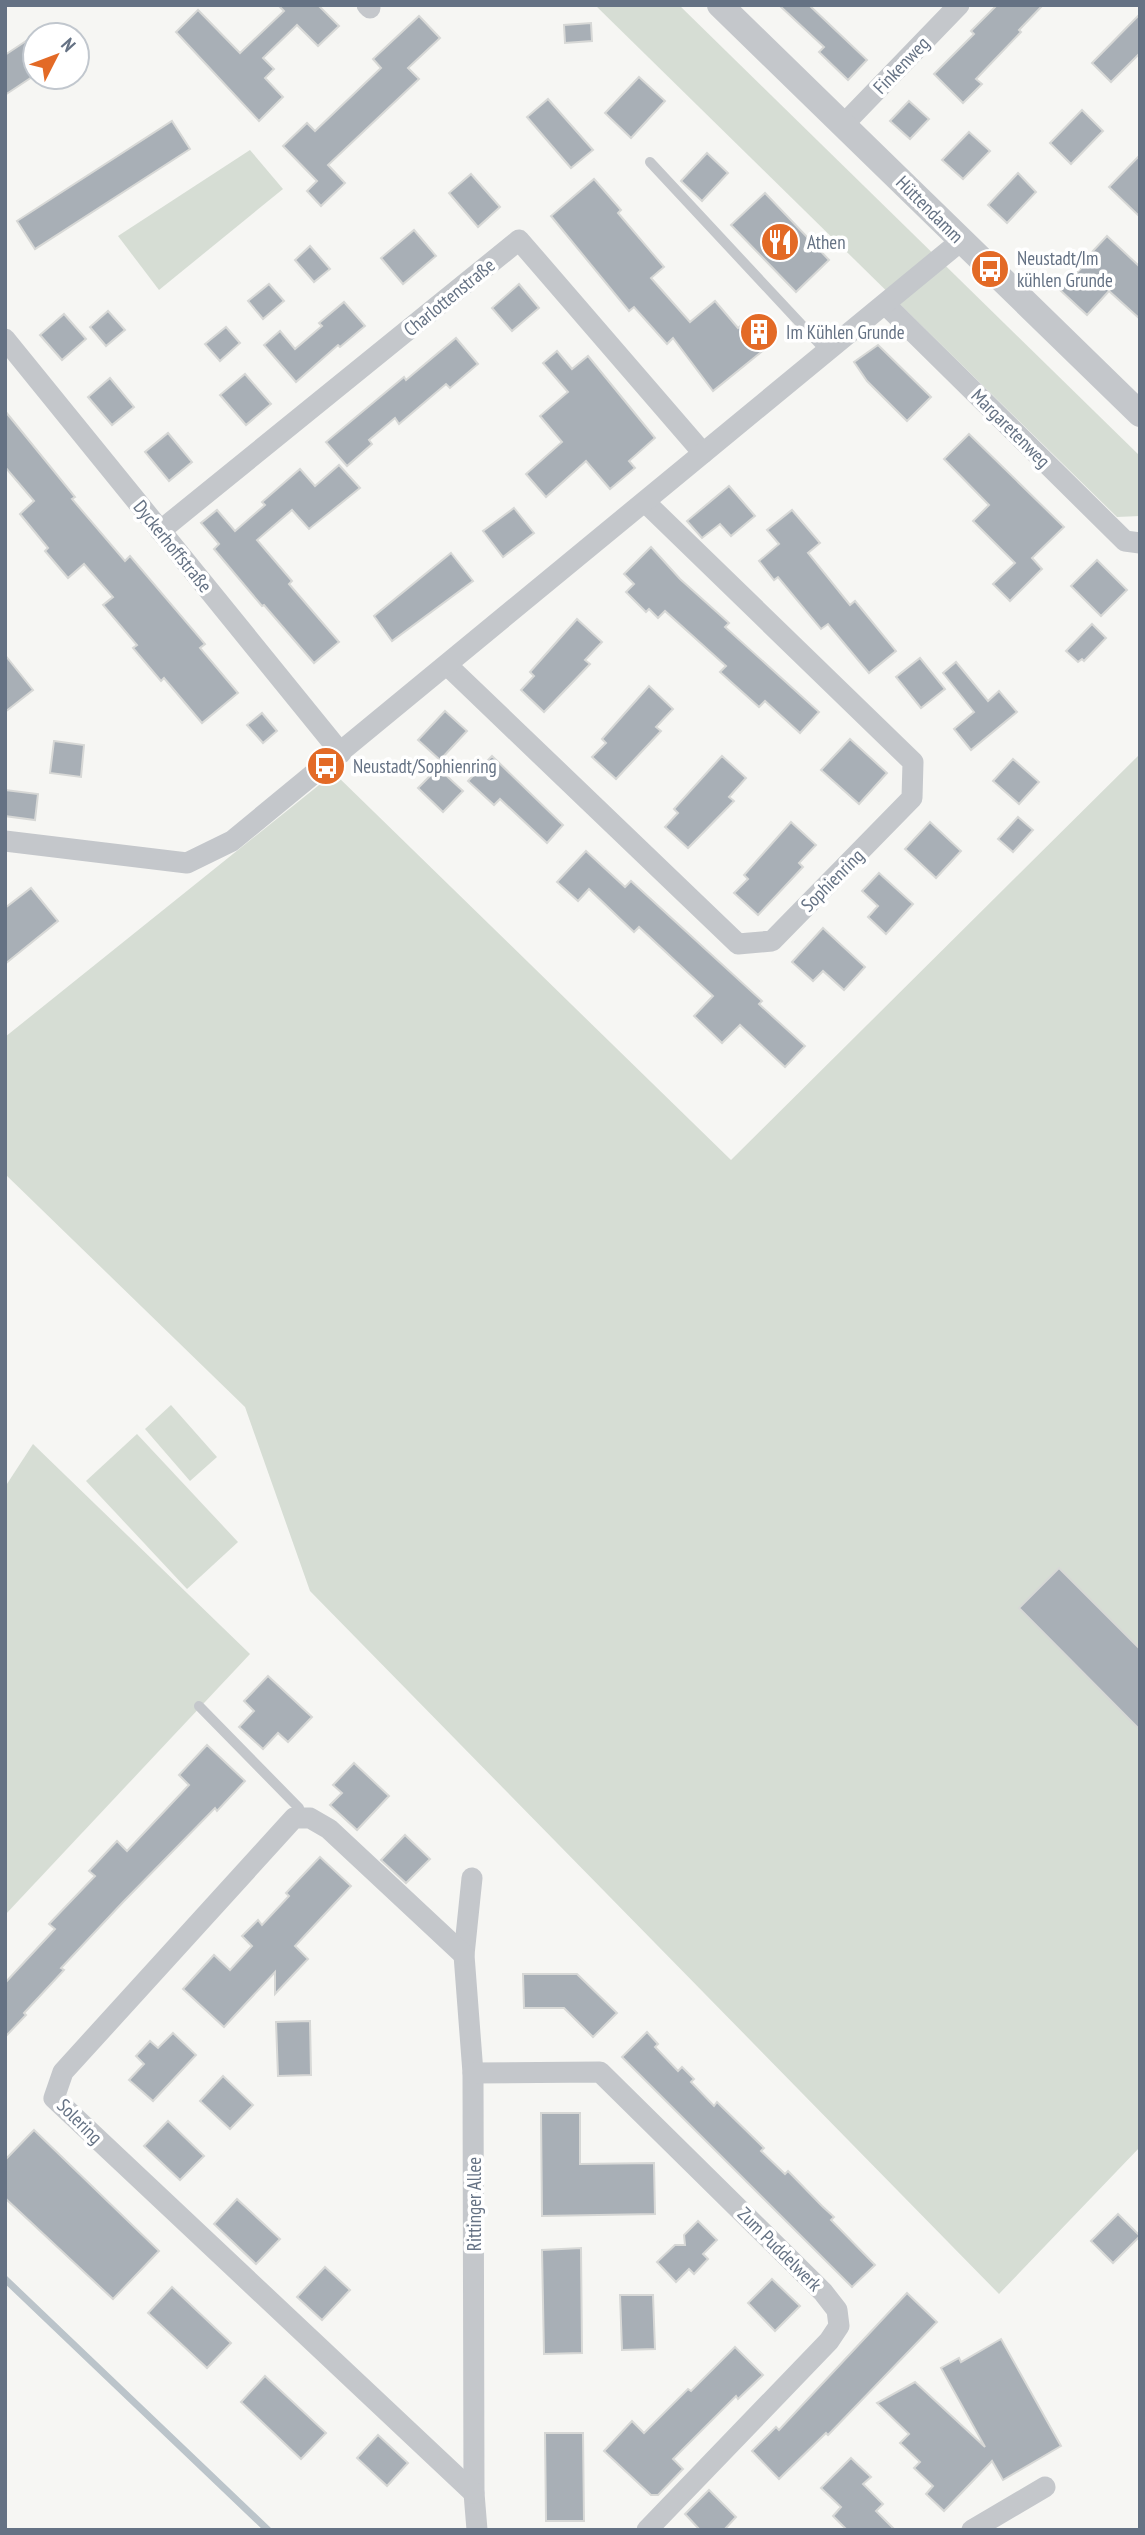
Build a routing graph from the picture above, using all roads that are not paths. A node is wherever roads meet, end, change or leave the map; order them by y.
1 (720, 5) edge
2 (960, 5) edge
3 (844, 124) junction
4 (650, 162) dead end
5 (962, 240) junction
6 (886, 305) junction
7 (5, 339) edge
8 (827, 352) junction
9 (1140, 414) edge
10 (703, 453) junction
11 (645, 502) junction
12 (160, 531) junction
13 (1140, 543) edge
14 (447, 664) junction
15 (341, 753) junction
16 (5, 841) edge
17 (199, 1706) dead end
18 (301, 1818) junction
19 (472, 1878) dead end
20 (464, 1955) junction
21 (473, 2073) junction
22 (1045, 2487) dead end
23 (474, 2493) junction
24 (477, 2530) edge
25 (647, 2530) edge
26 (972, 2530) edge

1 - 3 street, Hüttendamm
2 - 3 street, Finkenweg
3 - 5 street, Hüttendamm
4 - 8 lane
5 - 6 street
5 - 9 street, Hüttendamm
6 - 8 street
6 - 13 street, Margaretenweg
7 - 12 street, Dyckerhoffstraße
8 - 10 street
10 - 11 street
10 - 12 street, Charlottenstraße
11 - 14 street
11 - 14 street, Sophienring
12 - 15 street, Dyckerhoffstraße
14 - 15 street
15 - 16 street
17 - 18 lane
18 - 20 street
18 - 23 street, Solering
19 - 20 street, Rittinger Allee
20 - 21 street, Rittinger Allee
21 - 23 street, Rittinger Allee
21 - 25 street, Zum Puddelwerk
22 - 26 street
23 - 24 street, Rittinger Allee

